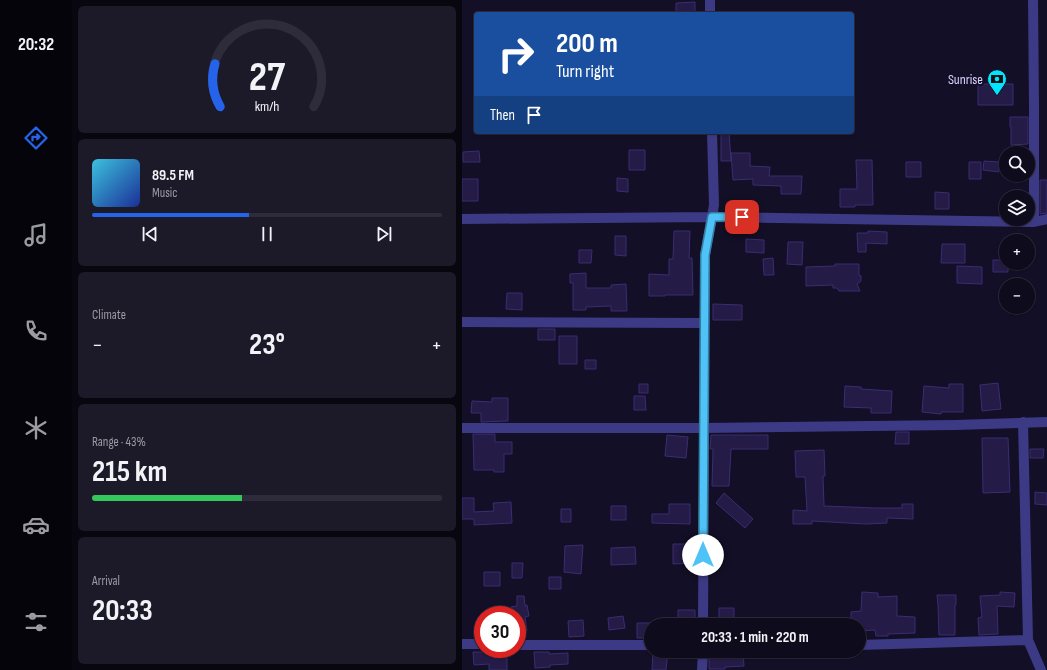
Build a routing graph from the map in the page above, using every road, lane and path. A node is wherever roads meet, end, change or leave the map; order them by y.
1 (710, 0) edge
2 (1033, 0) edge
3 (710, 12) edge
4 (712, 134) edge
5 (1034, 190) edge
6 (712, 217) junction
7 (462, 219) edge
8 (1047, 219) edge
9 (999, 221) edge
10 (1035, 222) edge
11 (462, 322) edge
12 (705, 323) junction
13 (1023, 422) junction
14 (1047, 422) edge
15 (462, 428) edge
16 (704, 428) junction
17 (703, 618) edge
18 (1028, 640) junction
19 (462, 644) edge
20 (474, 644) edge
21 (526, 644) edge
22 (644, 645) edge
23 (866, 645) edge
24 (703, 658) edge
25 (702, 670) edge
26 (1041, 670) edge

1 - 3 street
2 - 5 street
4 - 6 street
6 - 7 street
6 - 9 street
6 - 12 street
8 - 10 street
11 - 12 street
12 - 16 street
13 - 14 street
13 - 16 street
13 - 18 street
15 - 16 street
16 - 17 street
18 - 23 street
18 - 26 street
19 - 20 street
21 - 22 street
24 - 25 street

